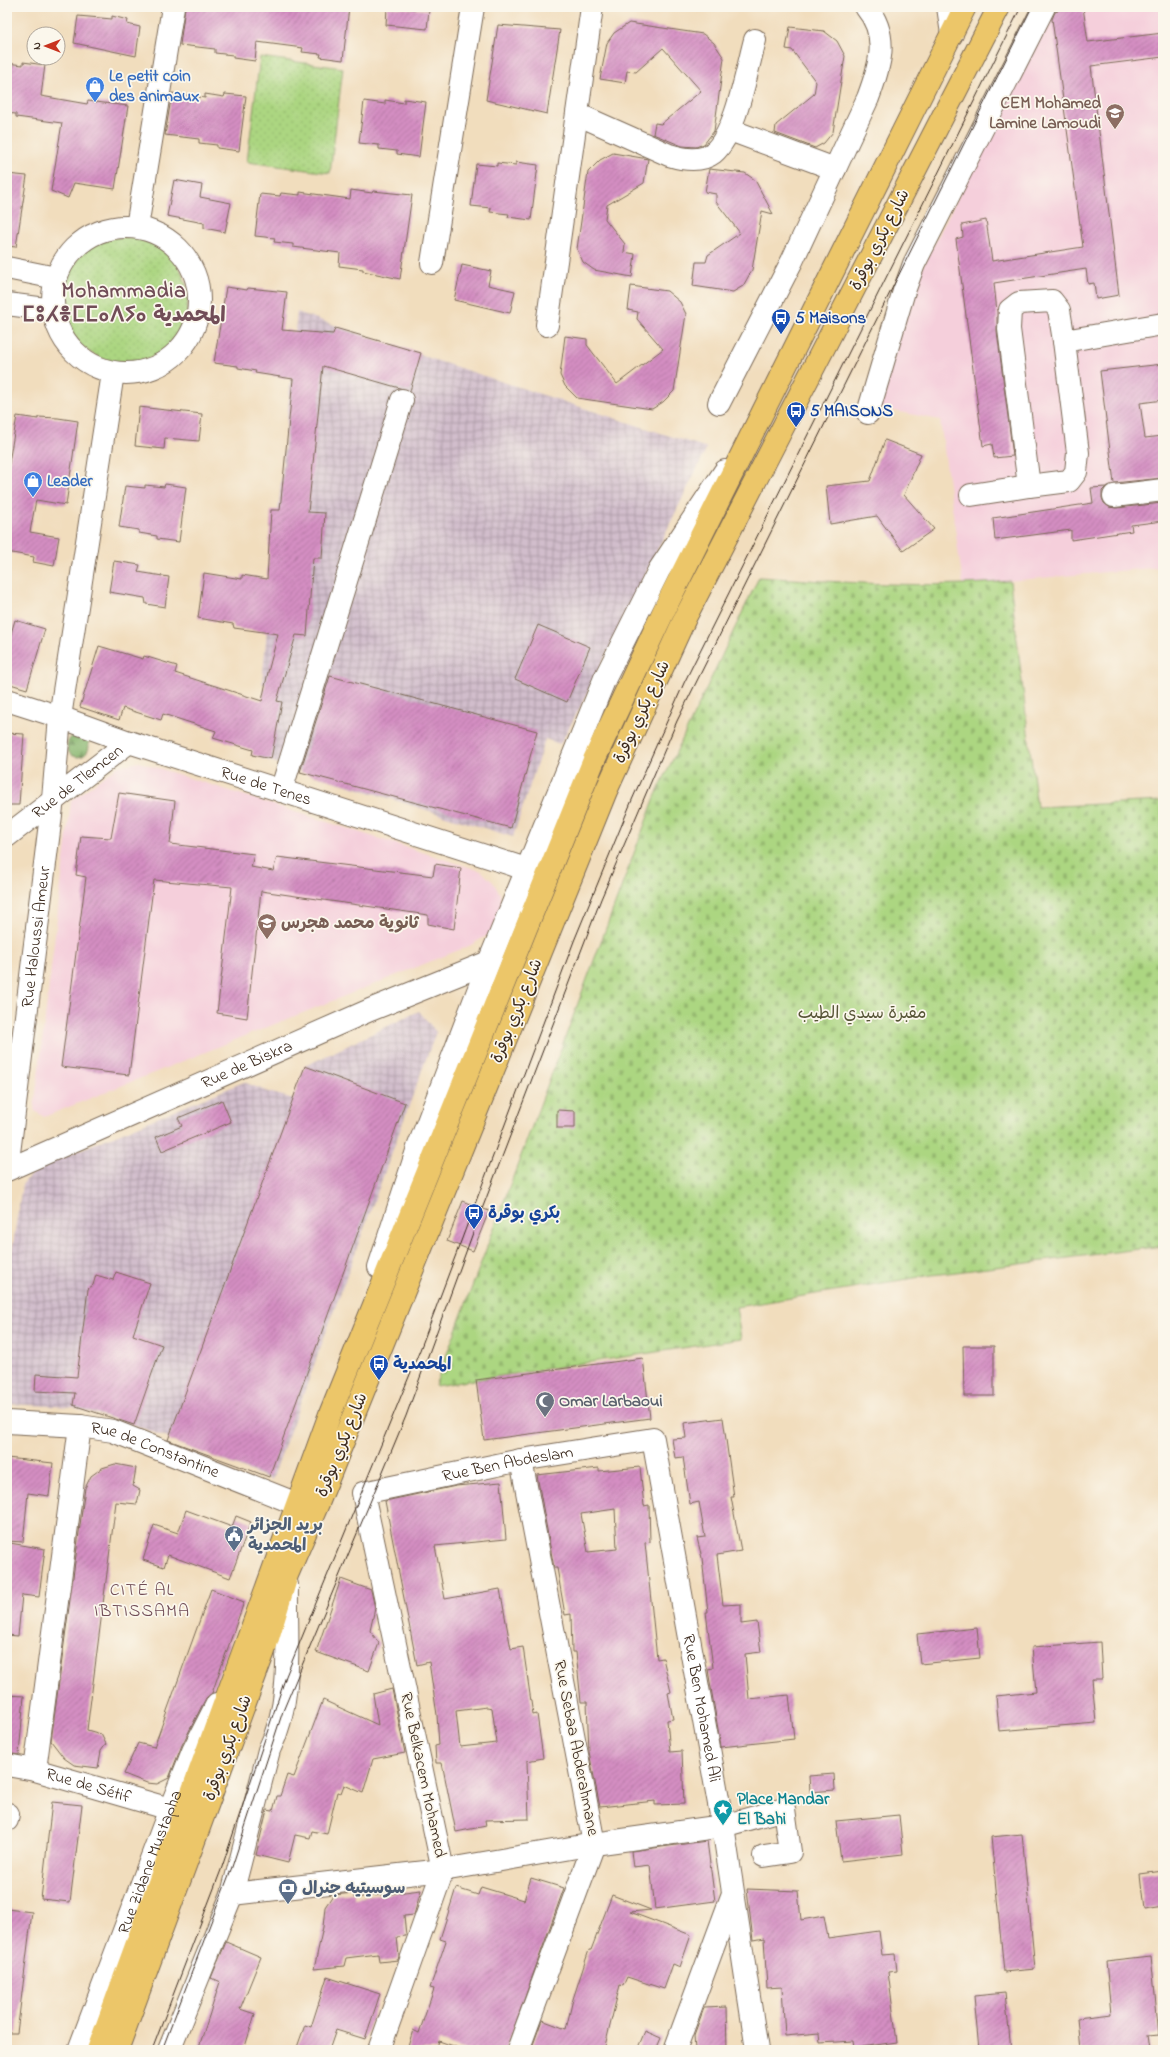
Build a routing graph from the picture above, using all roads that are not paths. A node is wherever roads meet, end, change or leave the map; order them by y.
1 (173, 7) edge
2 (473, 7) edge
3 (592, 7) edge
4 (866, 7) edge
5 (948, 7) edge
6 (965, 7) edge
7 (999, 7) edge
8 (1044, 7) edge
9 (952, 34) junction
10 (755, 40) dead end
11 (577, 114) junction
12 (730, 130) junction
13 (835, 169) junction
14 (137, 227) junction
15 (432, 263) dead end
16 (7, 268) edge
17 (56, 278) junction
18 (7, 304) edge
19 (54, 310) junction
20 (1163, 324) edge
21 (547, 326) dead end
22 (1064, 341) junction
23 (113, 372) junction
24 (402, 400) dead end
25 (719, 403) dead end
26 (868, 414) dead end
27 (758, 422) junction
28 (1029, 486) junction
29 (1163, 490) edge
30 (971, 495) dead end
31 (1114, 496) dead end
32 (7, 700) edge
33 (60, 717) junction
34 (128, 742) junction
35 (281, 791) junction
36 (53, 799) junction
37 (7, 836) edge
38 (526, 869) junction
39 (489, 962) junction
40 (7, 1169) edge
41 (330, 1414) junction
42 (7, 1422) edge
43 (80, 1426) junction
44 (653, 1439) joint
45 (521, 1460) junction
46 (363, 1493) joint
47 (297, 1504) junction
48 (287, 1575) junction
49 (234, 1680) junction
50 (7, 1765) edge
51 (35, 1770) junction
52 (170, 1809) junction
53 (722, 1826) junction
54 (594, 1844) junction
55 (764, 1856) dead end
56 (443, 1870) junction
57 (232, 1894) junction
58 (733, 1895) junction
59 (79, 2050) edge
60 (98, 2050) edge
61 (117, 2050) edge
62 (169, 2050) edge
63 (379, 2050) edge
64 (518, 2050) edge
65 (675, 2050) edge
66 (758, 2050) edge

1 - 14 street
2 - 15 street
3 - 11 street
4 - 13 street
5 - 9 street
6 - 9 highway, شارع بكري بوقرة
7 - 48 highway, شارع بكري بوقرة
8 - 26 street
9 - 27 highway, شارع بكري بوقرة
10 - 12 street
11 - 12 street
11 - 21 street
12 - 13 street
13 - 25 street
14 - 17 street
14 - 23 street
16 - 17 street
17 - 19 street
18 - 19 street
19 - 23 street
20 - 22 street
22 - 28 street
22 - 28 street
23 - 33 street, Rue Haloussi Ameur
24 - 35 street
27 - 38 street
27 - 41 highway, شارع بكري بوقرة
28 - 30 street
29 - 31 street
32 - 33 street, Rue de Tenes
33 - 34 street, Rue de Tenes
33 - 36 street, Rue Haloussi Ameur
34 - 35 street, Rue de Tenes
34 - 36 street, Rue de Tlemcen
35 - 38 street, Rue de Tenes
36 - 37 street, Rue de Tlemcen
36 - 40 street, Rue Haloussi Ameur
38 - 39 street
39 - 40 street, Rue de Biskra
39 - 41 street
41 - 47 highway, شارع بكري بوقرة
42 - 43 street, Rue de Constantine
43 - 47 street, Rue de Constantine
43 - 51 street
44 - 45 street, Rue Ben Abdeslam
44 - 53 street, Rue Ben Mohamed Ali
45 - 46 street, Rue Ben Abdeslam
45 - 54 street, Rue Sebaa Abderahmane
46 - 56 street, Rue Belkacem Mohamed
47 - 49 highway, شارع بكري بوقرة
48 - 57 street
48 - 61 highway, شارع بكري بوقرة
49 - 52 street, Rue Zidane Mustapha
49 - 60 highway, شارع بكري بوقرة
50 - 51 street, Rue de Sétif
51 - 52 street, Rue de Sétif
52 - 59 street, Rue Zidane Mustapha
53 - 54 street
53 - 55 street
53 - 58 street, Rue Ben Mohamed Ali
54 - 56 street
54 - 64 street, Rue Sebaa Abderahmane
56 - 57 street
56 - 63 street, Rue Belkacem Mohamed
57 - 62 street
58 - 65 street
58 - 66 street, Rue Ben Mohamed Ali

